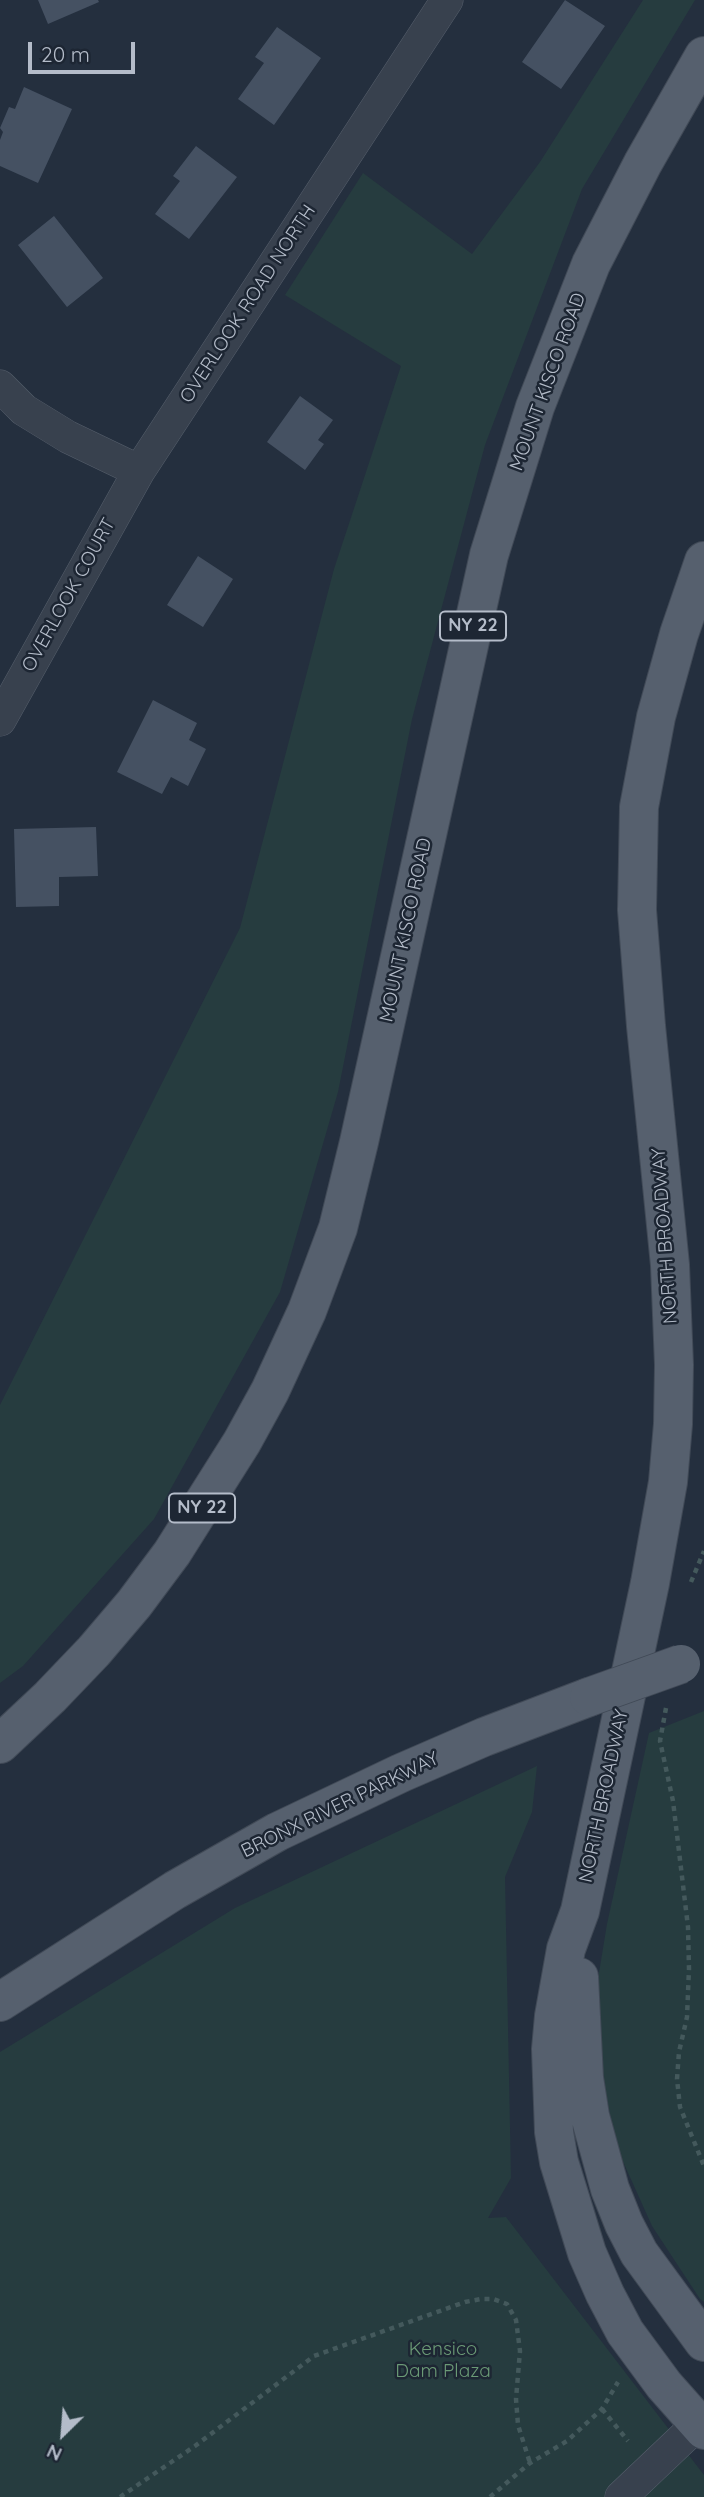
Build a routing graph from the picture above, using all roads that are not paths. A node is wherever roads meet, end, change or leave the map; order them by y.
1 (447, 0) edge
2 (704, 56) edge
3 (0, 386) edge
4 (139, 471) junction
5 (704, 562) edge
6 (0, 720) edge
7 (692, 1660) edge
8 (0, 1744) edge
9 (580, 1911) junction
10 (0, 2002) edge
11 (704, 2342) edge
12 (701, 2427) edge
13 (621, 2497) edge

1 - 4 street, OVERLOOK ROAD NORTH
2 - 8 main road, MOUNT KISCO ROAD / NY 22
3 - 4 street
4 - 6 street, OVERLOOK COURT
5 - 9 main road, NORTH BROADWAY
7 - 10 main road, BRONX RIVER PARKWAY, bridge
9 - 11 main road, NORTH BROADWAY
9 - 12 main road, NORTH BROADWAY
12 - 13 street

